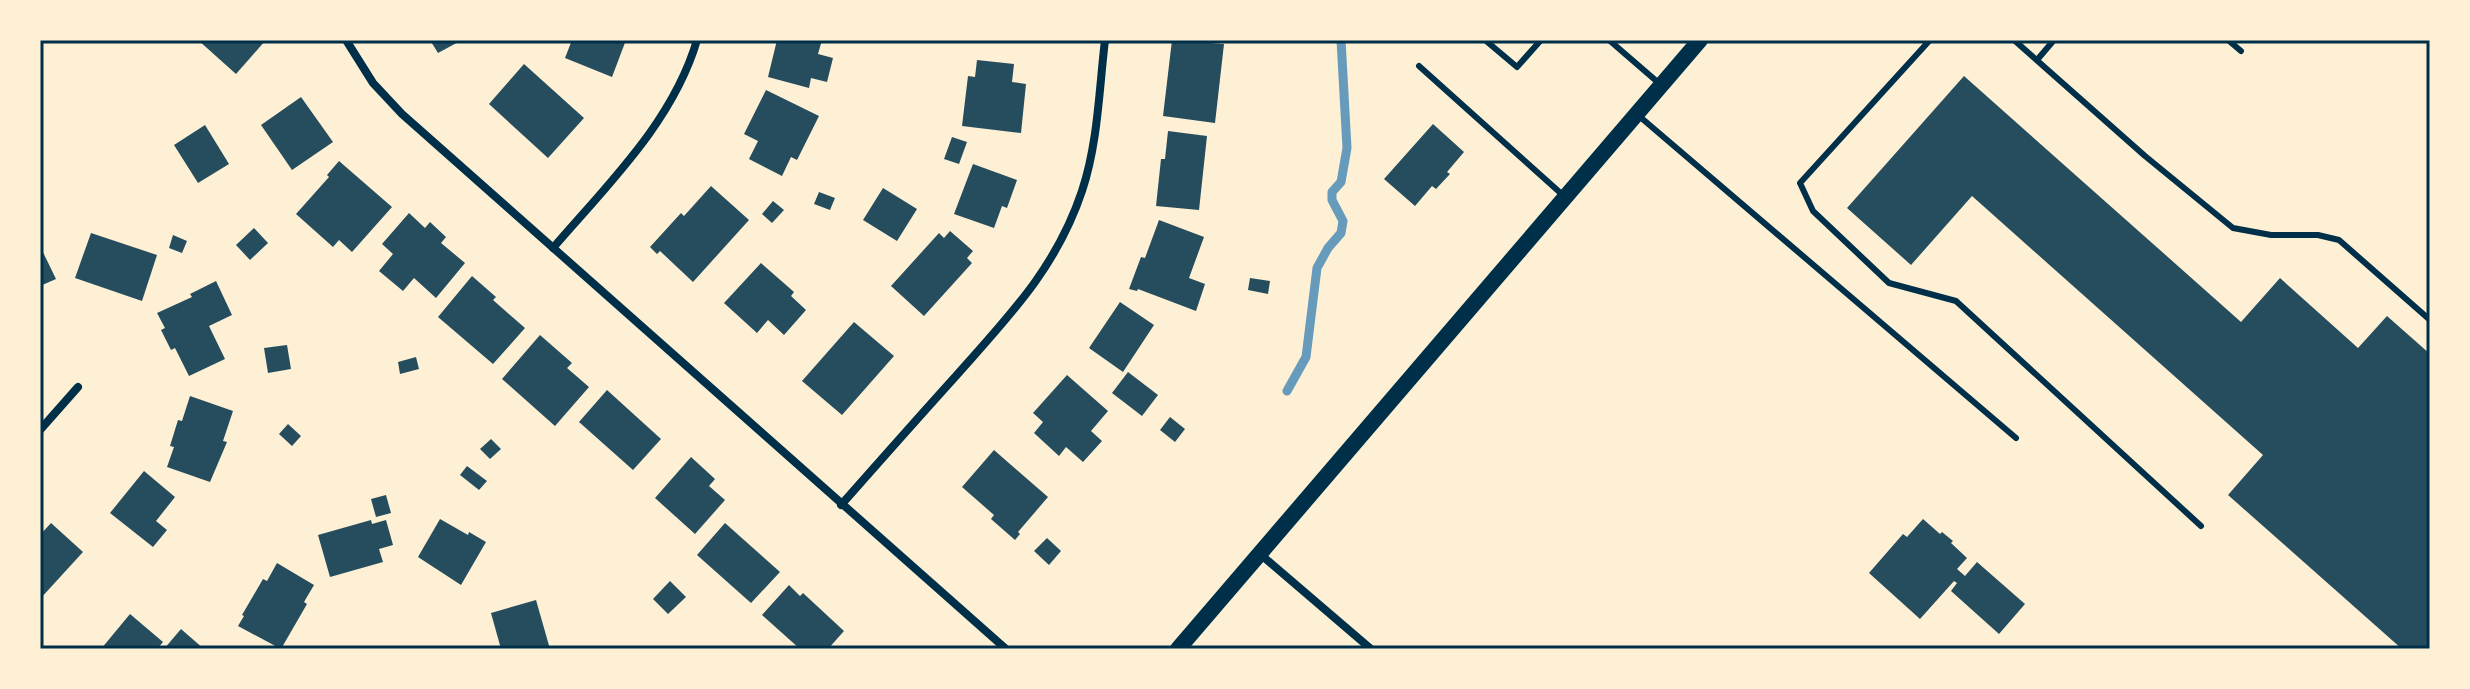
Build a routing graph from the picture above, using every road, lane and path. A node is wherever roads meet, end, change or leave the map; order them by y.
1 (346, 40) edge
2 (697, 40) edge
3 (1105, 40) edge
4 (1485, 40) edge
5 (1541, 40) edge
6 (1609, 40) edge
7 (1700, 40) edge
8 (1930, 40) edge
9 (2014, 40) edge
10 (2054, 40) edge
11 (2228, 40) edge
12 (2241, 51) dead end
13 (2037, 60) junction
14 (1419, 66) dead end
15 (1661, 85) junction
16 (1637, 114) junction
17 (1566, 197) junction
18 (553, 248) junction
19 (2430, 320) edge
20 (78, 387) dead end
21 (40, 430) edge
22 (2016, 438) dead end
23 (841, 505) junction
24 (2201, 526) dead end
25 (1260, 554) junction
26 (1006, 649) edge
27 (1178, 649) edge
28 (1371, 649) edge

1 - 18 street
2 - 18 street
3 - 23 street
4 - 5 lane
6 - 15 lane
7 - 15 main road
8 - 24 lane
9 - 13 lane
10 - 13 lane
11 - 12 lane
13 - 19 lane
14 - 17 lane
15 - 16 main road
16 - 17 main road
16 - 22 lane
17 - 25 main road
18 - 23 street
20 - 21 street
23 - 26 street
25 - 27 main road
25 - 28 street

